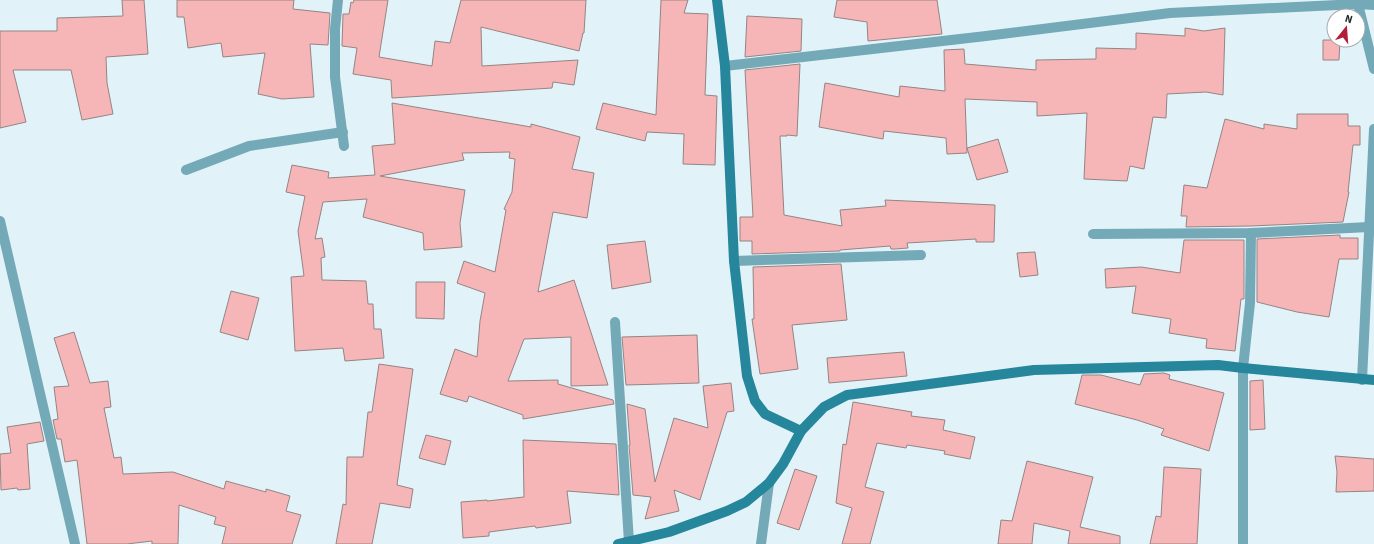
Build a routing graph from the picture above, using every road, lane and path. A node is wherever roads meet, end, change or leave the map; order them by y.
1 (338, 0) edge
2 (717, 0) edge
3 (1357, 2) edge
4 (1374, 5) edge
5 (725, 66) junction
6 (1374, 69) edge
7 (1374, 129) edge
8 (343, 132) junction
9 (344, 146) dead end
10 (186, 170) dead end
11 (0, 221) edge
12 (1369, 227) junction
13 (1251, 233) junction
14 (1094, 234) dead end
15 (921, 255) dead end
16 (734, 261) junction
17 (615, 322) dead end
18 (1243, 368) junction
19 (1362, 380) junction
20 (1374, 380) edge
21 (801, 431) junction
22 (769, 483) junction
23 (629, 542) junction
24 (75, 544) edge
25 (618, 544) edge
26 (761, 544) edge
27 (1243, 544) edge

1 - 8 street
2 - 5 main road
3 - 4 street
3 - 5 street
3 - 6 street
5 - 16 main road
7 - 12 street
8 - 9 street
8 - 10 street
11 - 24 street
12 - 13 street
12 - 19 street
13 - 14 street
13 - 18 street
15 - 16 street
16 - 21 main road
17 - 23 street
18 - 19 main road
18 - 21 main road
18 - 27 street
19 - 20 main road
21 - 22 main road
22 - 23 main road
22 - 26 street
23 - 25 main road

